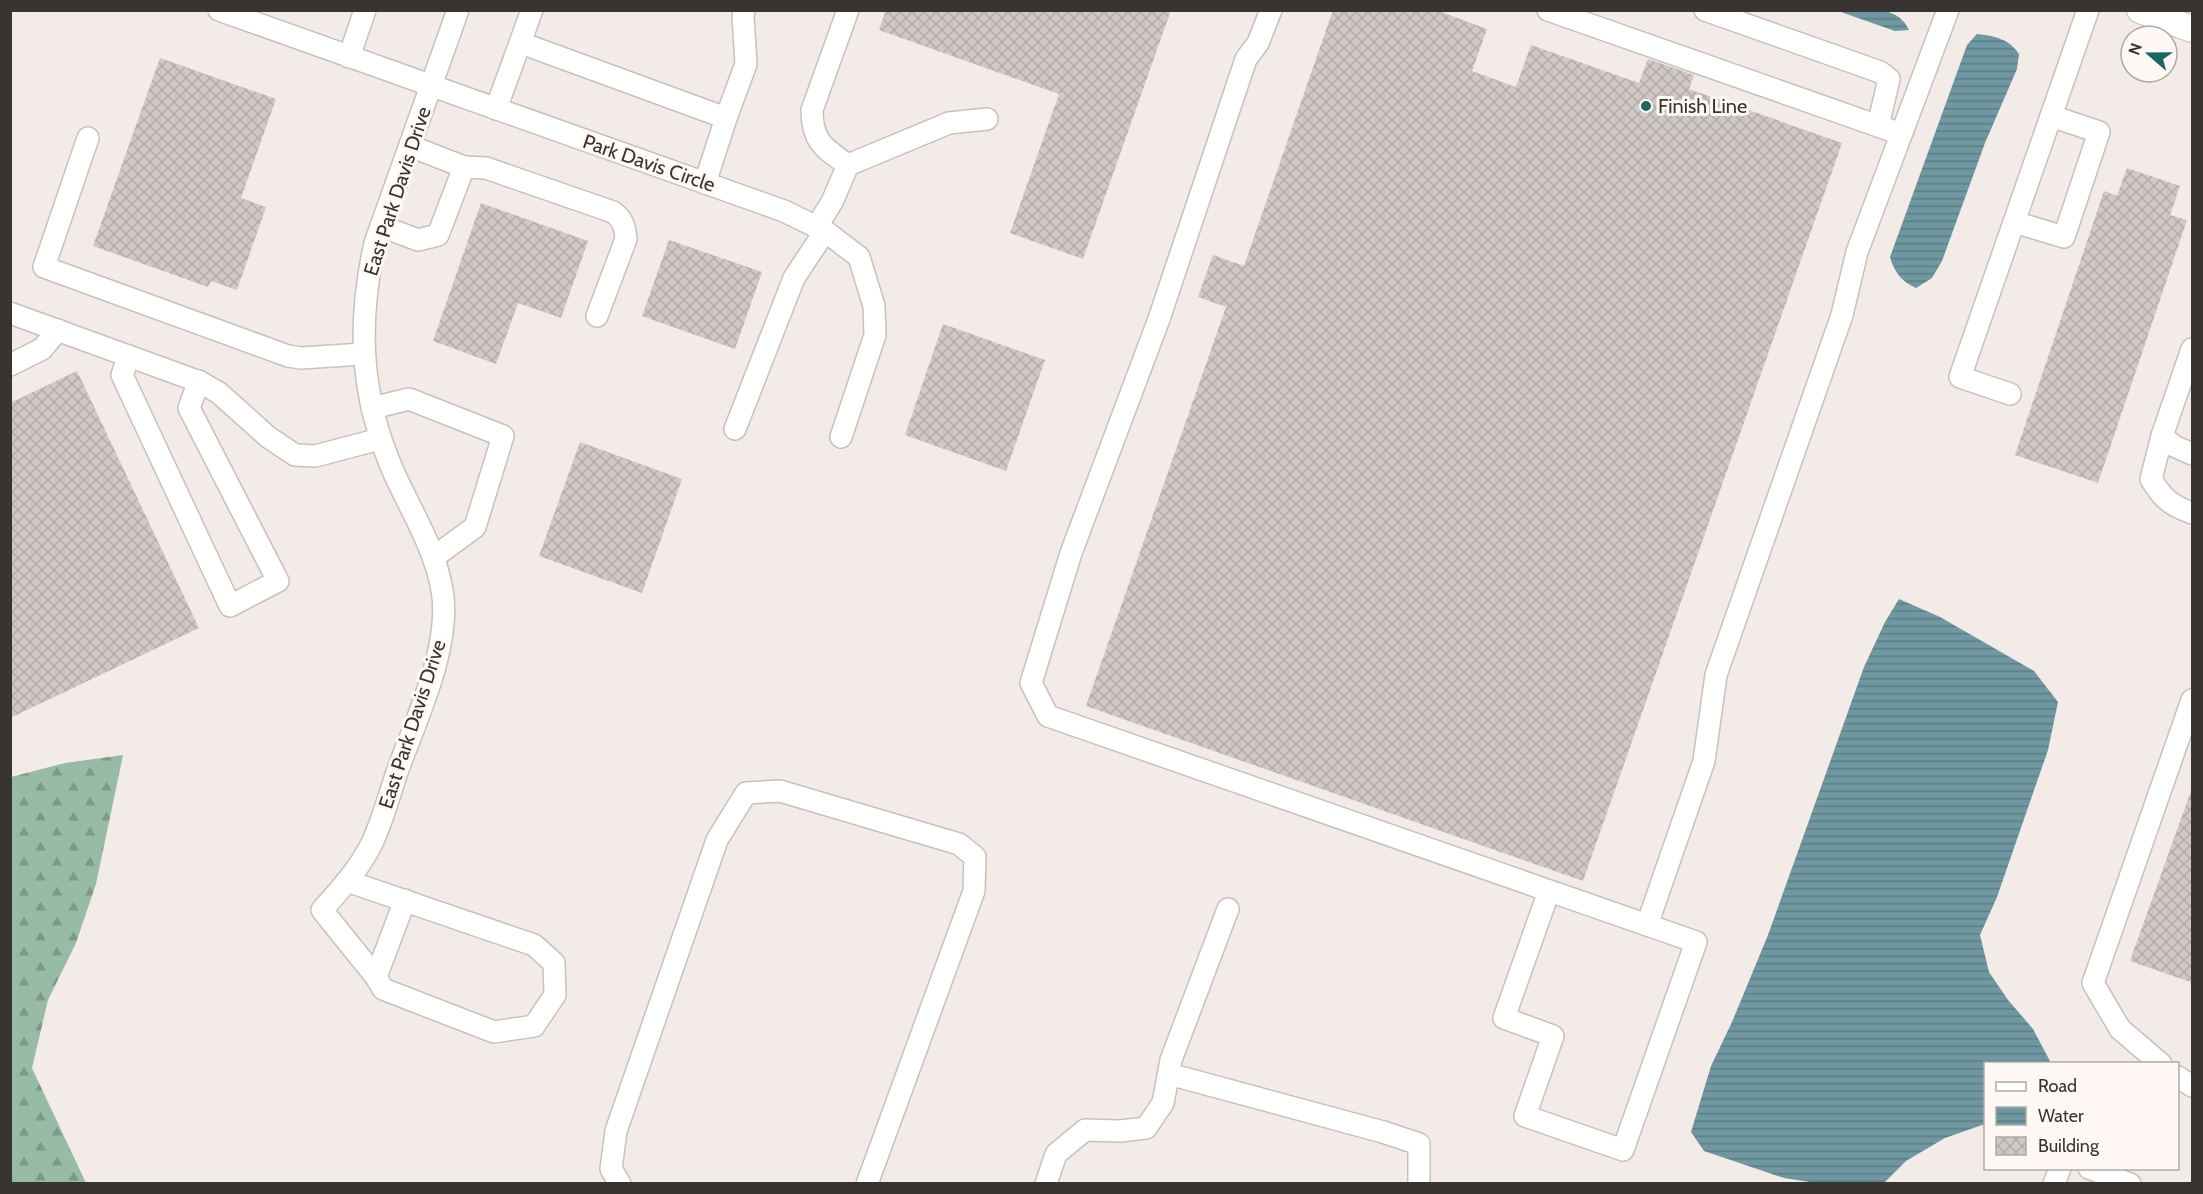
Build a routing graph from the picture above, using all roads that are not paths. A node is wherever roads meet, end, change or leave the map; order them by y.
1 (219, 10) edge
2 (365, 10) edge
3 (458, 10) edge
4 (532, 10) edge
5 (744, 10) edge
6 (848, 10) edge
7 (1270, 10) edge
8 (1548, 10) edge
9 (1705, 10) edge
10 (1948, 10) edge
11 (2088, 10) edge
12 (2140, 10) edge
13 (2193, 29) edge
14 (521, 43) junction
15 (349, 57) junction
16 (432, 86) junction
17 (496, 109) junction
18 (2051, 116) junction
19 (726, 118) junction
20 (987, 119) dead end
21 (1878, 126) junction
22 (1901, 135) junction
23 (88, 138) dead end
24 (410, 146) junction
25 (848, 165) junction
26 (464, 167) junction
27 (705, 183) junction
28 (2014, 222) junction
29 (381, 226) junction
30 (821, 229) junction
31 (10, 314) edge
32 (597, 316) dead end
33 (58, 330) junction
34 (2193, 349) edge
35 (363, 354) junction
36 (129, 356) junction
37 (10, 365) edge
38 (199, 381) junction
39 (2010, 394) dead end
40 (372, 408) junction
41 (735, 429) dead end
42 (2162, 436) junction
43 (841, 437) dead end
44 (380, 439) junction
45 (2193, 454) edge
46 (2193, 513) edge
47 (434, 557) junction
48 (2193, 700) edge
49 (347, 881) junction
50 (1549, 891) junction
51 (405, 900) junction
52 (1228, 909) dead end
53 (1647, 926) junction
54 (376, 977) junction
55 (2159, 1062) edge
56 (1169, 1074) junction
57 (2094, 1170) edge
58 (620, 1184) edge
59 (867, 1184) edge
60 (1046, 1184) edge
61 (1419, 1184) edge
62 (2130, 1184) edge

1 - 15 street, Park Davis Circle
2 - 15 street
3 - 16 street, East Park Davis Drive
4 - 14 street
5 - 19 street
6 - 25 street
7 - 50 street
8 - 21 street
9 - 21 street
10 - 22 street
11 - 18 street
12 - 13 main road
14 - 17 street
14 - 19 street
15 - 16 street, Park Davis Circle
16 - 17 street, Park Davis Circle
16 - 24 street, East Park Davis Drive
17 - 27 street, Park Davis Circle
18 - 28 street
18 - 28 street
19 - 27 street
20 - 25 street
21 - 22 street
22 - 53 street
23 - 35 street
24 - 26 street
24 - 29 street, East Park Davis Drive
25 - 30 street
26 - 29 street
26 - 32 street
27 - 30 street, Park Davis Circle
28 - 39 street
29 - 35 street, East Park Davis Drive
30 - 41 street
30 - 43 street, Park Davis Circle
31 - 33 street
33 - 36 street
33 - 37 street
34 - 42 street
35 - 40 street, East Park Davis Drive
36 - 38 street
36 - 38 street
38 - 44 street
40 - 44 street, East Park Davis Drive
40 - 47 street
42 - 45 street
42 - 46 street
44 - 47 street, East Park Davis Drive
47 - 49 street, East Park Davis Drive
48 - 55 street
49 - 51 street
49 - 54 street, East Park Davis Drive
50 - 53 street
50 - 53 street
51 - 54 street
51 - 54 street
52 - 56 street
56 - 60 street
56 - 61 street
57 - 62 street
58 - 59 street

